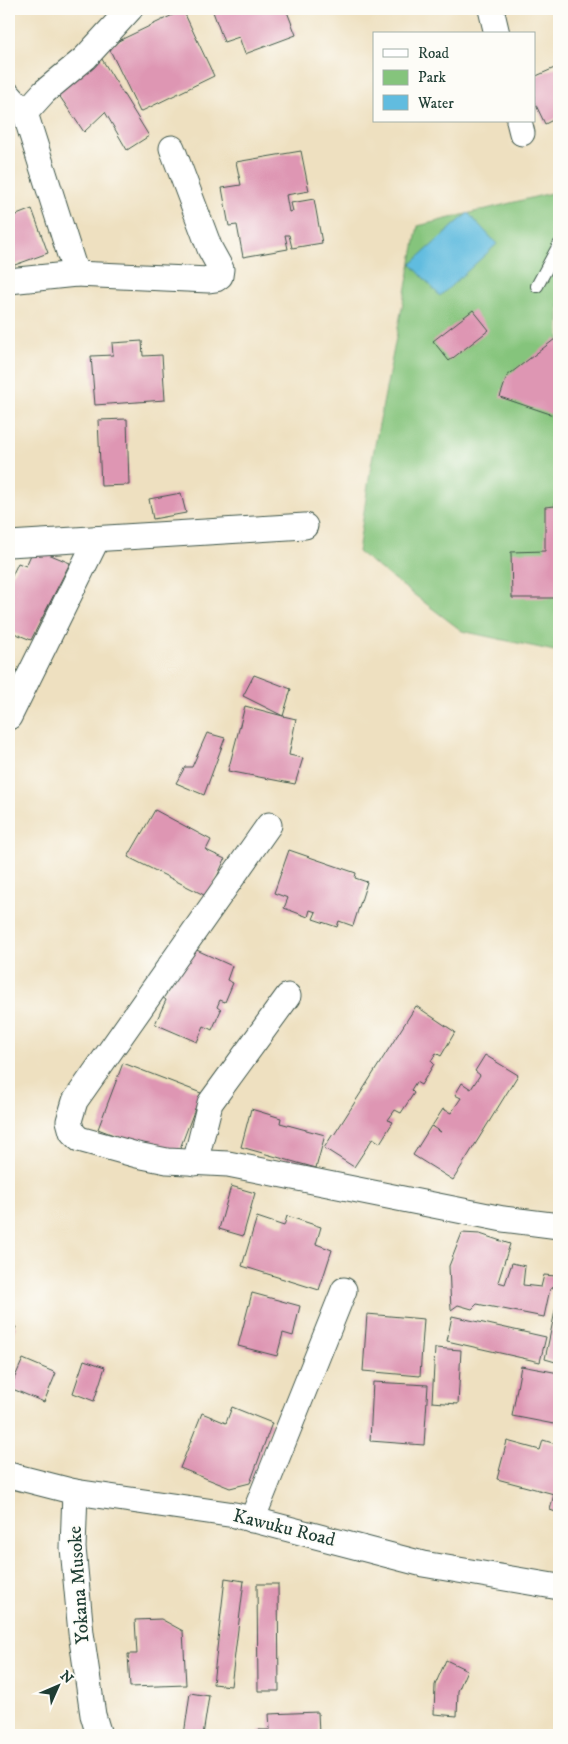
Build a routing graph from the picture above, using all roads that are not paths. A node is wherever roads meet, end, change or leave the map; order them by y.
1 (130, 9) edge
2 (491, 9) edge
3 (497, 32) edge
4 (17, 104) edge
5 (172, 148) dead end
6 (559, 245) edge
7 (76, 274) junction
8 (9, 281) edge
9 (537, 286) dead end
10 (305, 526) dead end
11 (97, 539) junction
12 (9, 544) edge
13 (9, 717) edge
14 (269, 825) dead end
15 (288, 996) dead end
16 (195, 1164) junction
17 (559, 1226) edge
18 (344, 1290) dead end
19 (9, 1474) edge
20 (75, 1492) junction
21 (252, 1520) junction
22 (559, 1587) edge
23 (99, 1735) edge

1 - 4 street
2 - 3 street
4 - 7 street
5 - 7 street
6 - 9 lane
7 - 8 street
10 - 11 street
11 - 12 street
11 - 13 street
14 - 16 street
15 - 16 street
16 - 17 street
18 - 21 street
19 - 20 street, Kawuku Road
20 - 21 street, Kawuku Road
20 - 23 street, Yokana Musoke
21 - 22 street, Kawuku Road

